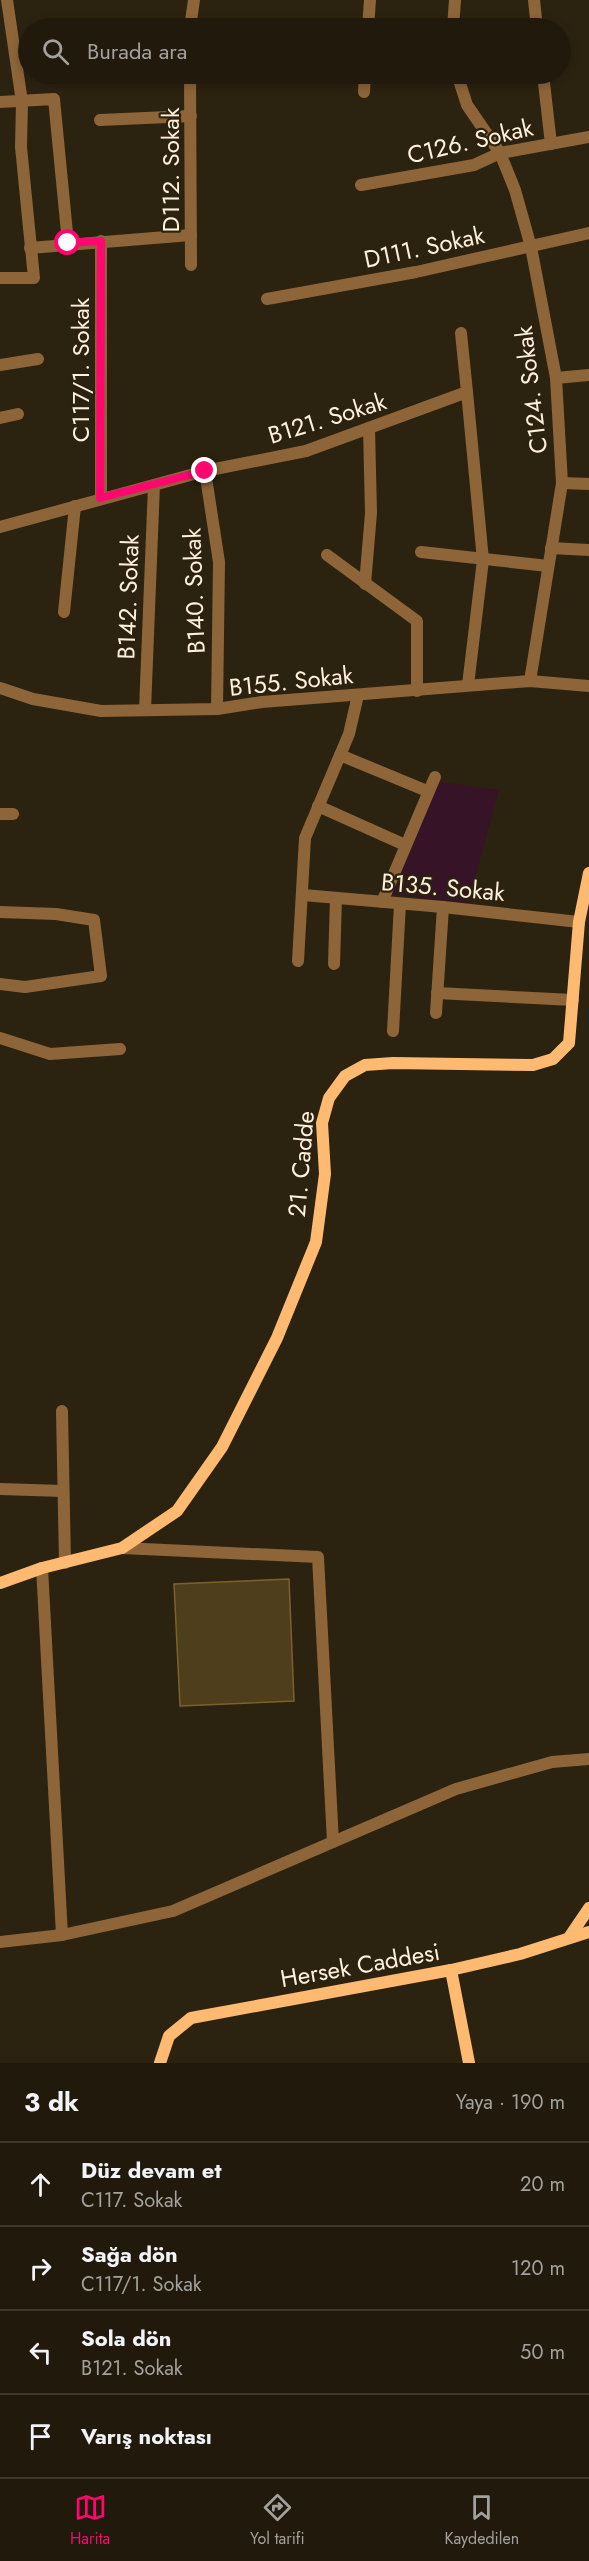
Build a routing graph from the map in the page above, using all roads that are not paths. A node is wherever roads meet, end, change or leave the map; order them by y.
1 (7, 0) edge
2 (194, 0) edge
3 (370, 0) edge
4 (455, 0) edge
5 (534, 0) edge
6 (191, 18) edge
7 (369, 18) edge
8 (454, 18) edge
9 (536, 18) edge
10 (18, 75) edge
11 (19, 84) edge
12 (190, 84) edge
13 (364, 84) edge
14 (461, 84) edge
15 (544, 84) edge
16 (364, 92) dead end
17 (0, 102) edge
18 (22, 102) junction
19 (191, 116) junction
20 (100, 120) dead end
21 (589, 137) edge
22 (551, 144) junction
23 (500, 153) junction
24 (361, 185) dead end
25 (589, 233) edge
26 (191, 235) junction
27 (101, 241) junction
28 (68, 243) junction
29 (531, 247) junction
30 (30, 248) junction
31 (191, 265) dead end
32 (0, 278) edge
33 (267, 299) dead end
34 (461, 333) dead end
35 (38, 359) dead end
36 (0, 365) edge
37 (589, 375) edge
38 (556, 378) junction
39 (467, 392) junction
40 (18, 414) dead end
41 (0, 418) edge
42 (369, 428) junction
43 (205, 471) junction
44 (562, 483) junction
45 (589, 484) edge
46 (154, 485) junction
47 (100, 498) junction
48 (75, 506) junction
49 (0, 529) edge
50 (551, 548) junction
51 (589, 550) edge
52 (421, 552) dead end
53 (327, 555) dead end
54 (483, 560) junction
55 (548, 566) junction
56 (365, 584) junction
57 (64, 612) dead end
58 (530, 681) junction
59 (468, 685) junction
60 (589, 686) edge
61 (0, 688) edge
62 (417, 691) junction
63 (358, 695) junction
64 (217, 709) junction
65 (145, 710) junction
66 (339, 755) junction
67 (435, 777) dead end
68 (427, 791) junction
69 (318, 806) junction
70 (405, 845) junction
71 (589, 873) edge
72 (303, 896) junction
73 (336, 898) junction
74 (382, 902) junction
75 (400, 904) junction
76 (443, 907) junction
77 (0, 912) edge
78 (579, 922) junction
79 (298, 961) dead end
80 (334, 964) dead end
81 (0, 984) edge
82 (437, 993) junction
83 (573, 1000) junction
84 (436, 1013) dead end
85 (393, 1031) dead end
86 (0, 1038) edge
87 (120, 1049) dead end
88 (62, 1411) dead end
89 (0, 1489) edge
90 (63, 1491) junction
91 (122, 1548) junction
92 (64, 1563) junction
93 (42, 1568) junction
94 (0, 1583) edge
95 (589, 1759) edge
96 (333, 1842) junction
97 (589, 1908) edge
98 (589, 1932) edge
99 (62, 1935) junction
100 (570, 1936) junction
101 (0, 1942) edge
102 (452, 1970) junction
103 (160, 2063) edge
104 (469, 2063) edge

1 - 10 street
2 - 6 street
3 - 7 street
4 - 8 street
5 - 9 street
11 - 18 street
12 - 19 street, D112. Sokak
13 - 16 street
14 - 23 street, C124. Sokak
15 - 22 street
17 - 18 street
18 - 28 street
18 - 30 street
19 - 20 street
19 - 26 street, D112. Sokak
21 - 22 street, C126. Sokak
22 - 23 street, C126. Sokak
23 - 24 street, C126. Sokak
23 - 29 street, C124. Sokak
25 - 29 street, D111. Sokak
26 - 27 street
26 - 31 street, D112. Sokak
27 - 28 street
27 - 47 street, C117/1. Sokak
28 - 30 street
29 - 33 street, D111. Sokak
29 - 38 street, C124. Sokak
30 - 32 street
34 - 39 street
35 - 36 street
37 - 38 street
38 - 44 street, C124. Sokak
39 - 42 street, B121. Sokak
39 - 54 street
40 - 41 street
42 - 43 street, B121. Sokak
42 - 56 street
43 - 46 street, B121. Sokak
43 - 64 street, B140. Sokak
44 - 45 street
44 - 50 street, C124. Sokak
46 - 47 street, B121. Sokak
46 - 65 street, B142. Sokak
47 - 48 street, B121. Sokak
48 - 49 street, B121. Sokak
48 - 57 street
50 - 51 street
50 - 55 street, C124. Sokak
52 - 54 street
53 - 56 street
54 - 55 street
54 - 59 street
55 - 58 street, C124. Sokak
56 - 62 street
58 - 59 street, B155. Sokak
58 - 60 street, B155. Sokak
59 - 62 street, B155. Sokak
61 - 65 street, B155. Sokak
62 - 63 street, B155. Sokak
63 - 64 street, B155. Sokak
63 - 66 street
64 - 65 street, B155. Sokak
66 - 68 street
66 - 69 street
67 - 68 street
68 - 70 street
69 - 70 street
69 - 72 street
70 - 74 street
71 - 78 main road, 21. Cadde
72 - 73 street, B135. Sokak
72 - 79 street
73 - 74 street, B135. Sokak
73 - 80 street
74 - 75 street, B135. Sokak
75 - 76 street, B135. Sokak
75 - 85 street
76 - 78 street, B135. Sokak
76 - 82 street
77 - 81 street
78 - 83 main road, 21. Cadde
82 - 83 street
82 - 84 street
83 - 91 main road, 21. Cadde
86 - 87 street
88 - 90 street
89 - 90 street
90 - 92 street
91 - 92 main road, 21. Cadde
91 - 96 street
92 - 93 main road, 21. Cadde
93 - 94 main road, 21. Cadde
93 - 99 street
95 - 96 street
96 - 99 street
97 - 100 main road
98 - 100 main road, Hersek Caddesi
99 - 101 street
100 - 102 main road, Hersek Caddesi
102 - 103 main road, Hersek Caddesi
102 - 104 main road

